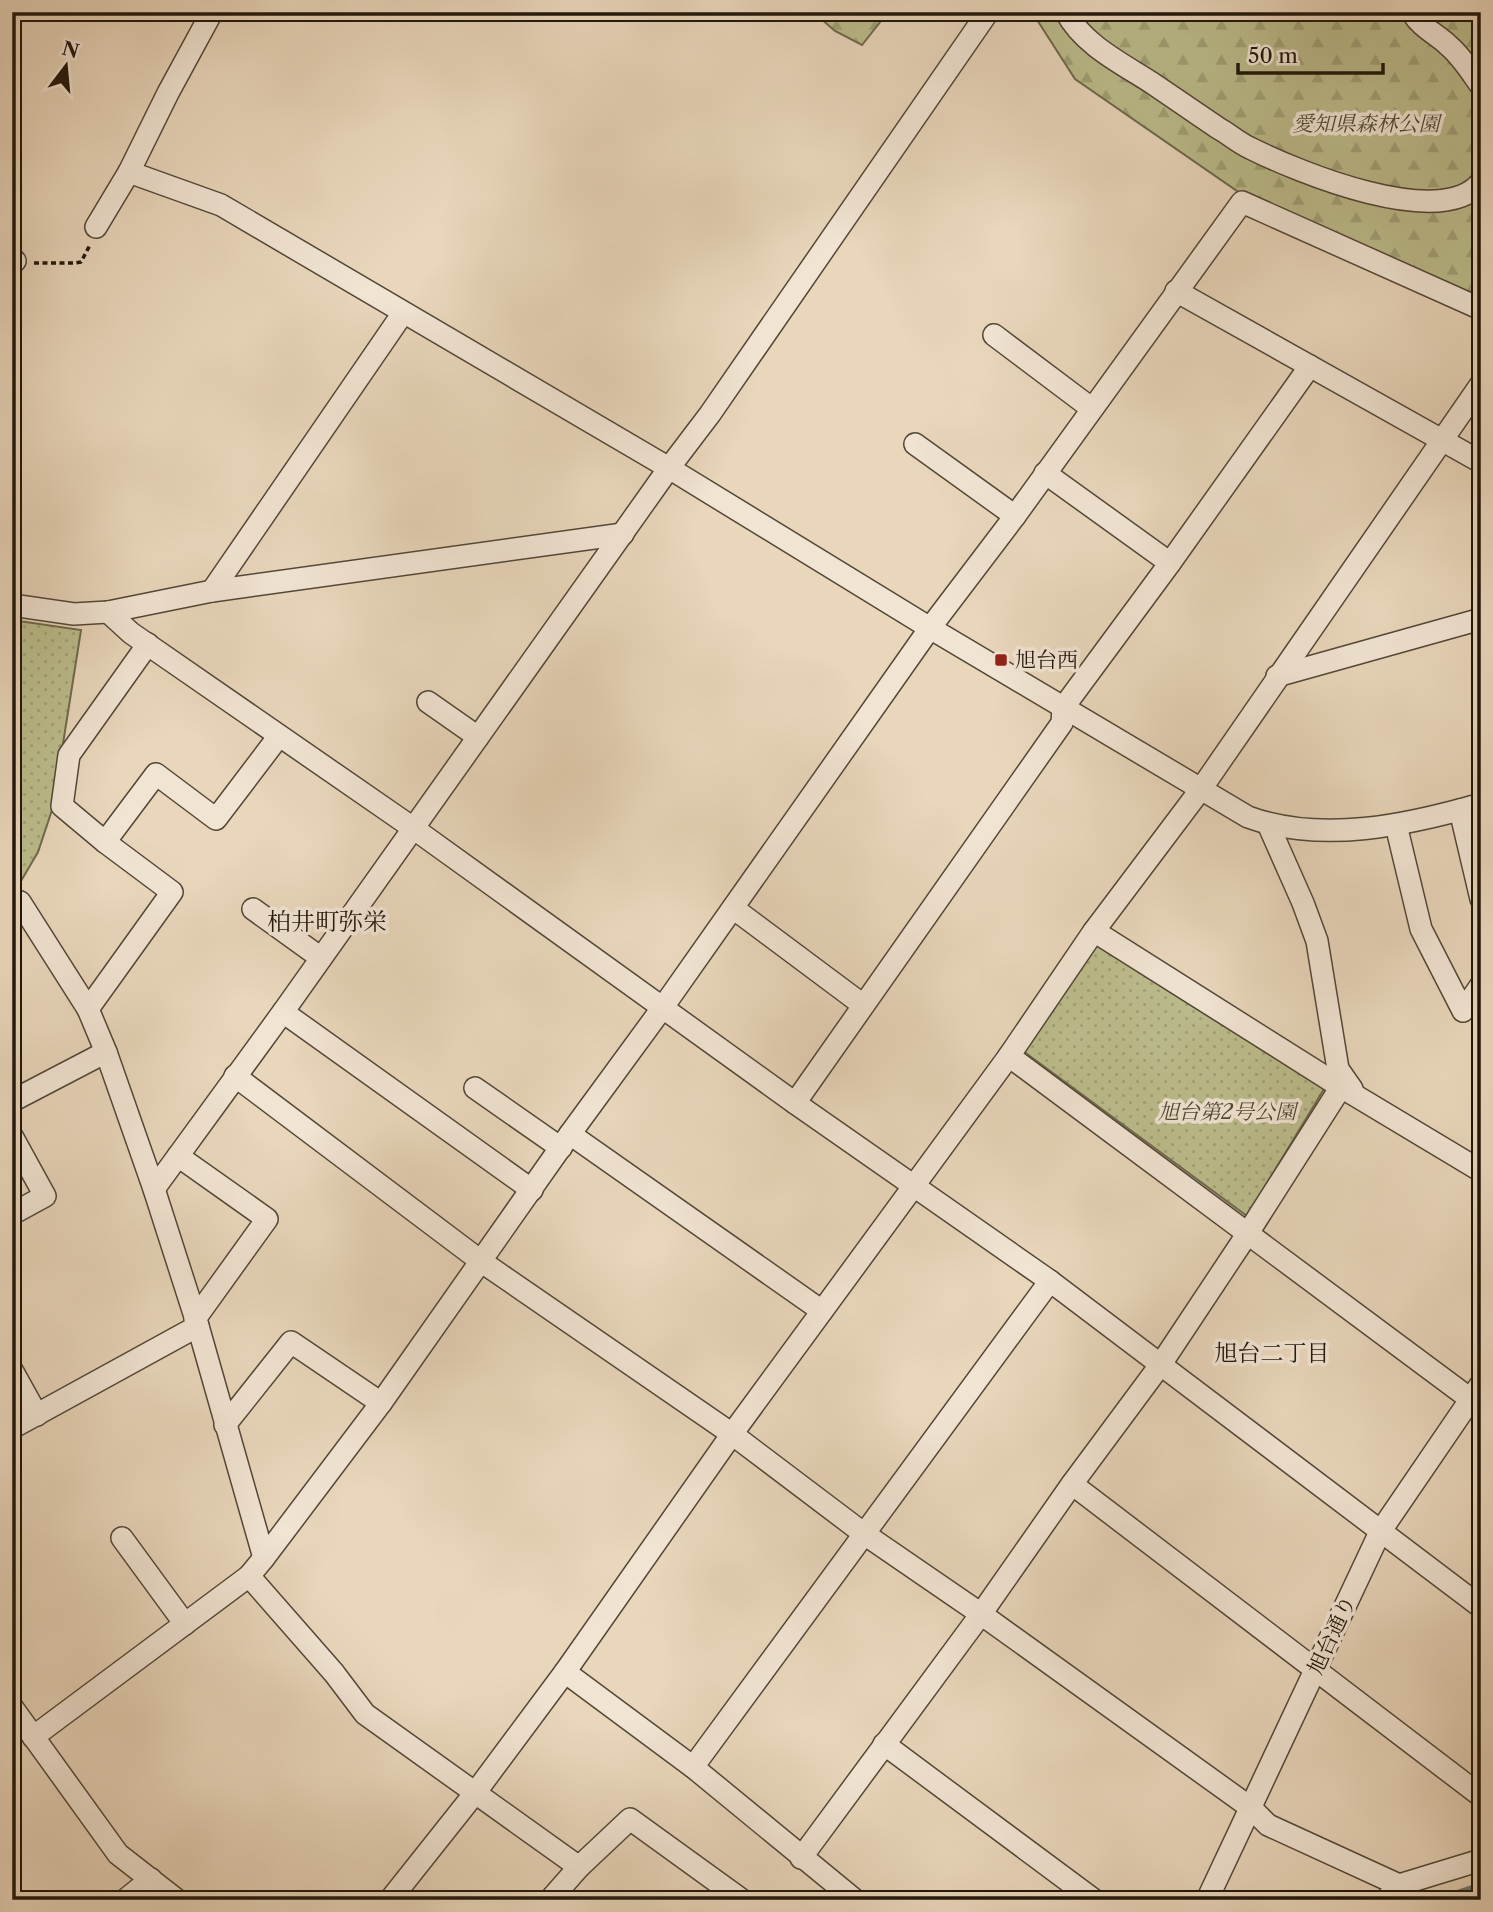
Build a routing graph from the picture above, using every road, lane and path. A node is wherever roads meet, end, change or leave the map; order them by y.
1 (212, 12) edge
2 (989, 12) edge
3 (1066, 12) edge
4 (1412, 12) edge
5 (1481, 86) edge
6 (130, 172) junction
7 (1481, 182) edge
8 (96, 227) joint
9 (13, 261) edge
10 (1176, 291) junction
11 (1481, 309) edge
12 (403, 313) junction
13 (994, 335) dead end
14 (1310, 366) junction
15 (1481, 384) edge
16 (1091, 408) junction
17 (1443, 441) junction
18 (915, 444) dead end
19 (1481, 462) edge
20 (669, 468) junction
21 (1045, 473) junction
22 (1015, 516) junction
23 (623, 534) junction
24 (1170, 564) junction
25 (212, 592) junction
26 (12, 605) edge
27 (108, 612) junction
28 (1481, 619) edge
29 (930, 628) junction
30 (148, 643) junction
31 (1277, 676) junction
32 (428, 702) dead end
33 (1063, 708) junction
34 (279, 736) junction
35 (478, 737) junction
36 (1200, 789) junction
37 (1471, 807) edge
38 (1268, 824) junction
39 (1396, 825) junction
40 (412, 828) junction
41 (105, 842) junction
42 (1481, 899) edge
43 (12, 902) edge
44 (733, 908) junction
45 (254, 909) dead end
46 (1094, 931) junction
47 (321, 958) junction
48 (1481, 985) edge
49 (863, 1005) junction
50 (663, 1007) junction
51 (88, 1009) junction
52 (283, 1012) junction
53 (106, 1052) junction
54 (1009, 1056) junction
55 (235, 1076) junction
56 (475, 1088) dead end
57 (1348, 1090) junction
58 (12, 1101) edge
59 (795, 1103) junction
60 (12, 1136) edge
61 (565, 1140) junction
62 (178, 1156) junction
63 (1481, 1171) edge
64 (914, 1186) junction
65 (154, 1189) junction
66 (532, 1190) junction
67 (12, 1214) edge
68 (1248, 1233) junction
69 (482, 1262) junction
70 (1050, 1281) junction
71 (822, 1311) junction
72 (197, 1322) junction
73 (1161, 1364) junction
74 (12, 1370) edge
75 (1477, 1397) edge
76 (382, 1403) junction
77 (37, 1415) junction
78 (225, 1425) junction
79 (12, 1428) edge
80 (732, 1434) junction
81 (1072, 1483) junction
82 (1380, 1532) junction
83 (863, 1533) junction
84 (122, 1538) dead end
85 (264, 1558) junction
86 (249, 1576) junction
87 (1481, 1606) edge
88 (981, 1614) junction
89 (185, 1624) junction
90 (1316, 1669) junction
91 (565, 1672) junction
92 (12, 1707) edge
93 (33, 1737) junction
94 (884, 1744) junction
95 (693, 1768) junction
96 (475, 1793) junction
97 (1481, 1796) edge
98 (1251, 1808) junction
99 (801, 1858) junction
100 (1481, 1860) edge
101 (579, 1867) junction
102 (151, 1879) junction
103 (1392, 1892) edge
104 (557, 1897) edge
105 (125, 1900) edge
106 (177, 1900) edge
107 (390, 1900) edge
108 (742, 1900) edge
109 (855, 1900) edge
110 (1094, 1900) edge
111 (1207, 1900) edge

1 - 6 street
2 - 20 street
3 - 7 street
4 - 5 street
6 - 8 street
6 - 12 street
8 - 9 path
10 - 11 street
10 - 14 street
10 - 16 street
12 - 20 street
12 - 25 street
13 - 16 street
14 - 17 street
14 - 24 street
15 - 17 street
16 - 21 street
17 - 19 street
17 - 31 street
18 - 22 street
20 - 23 street
20 - 29 street
21 - 22 street
21 - 24 street
22 - 29 street
23 - 25 street
23 - 35 street
24 - 33 street
25 - 27 street
26 - 27 street
27 - 30 street
28 - 31 street
29 - 33 street
29 - 44 street
30 - 34 street
30 - 41 street
31 - 36 street
32 - 35 street
33 - 36 street
33 - 49 street
34 - 40 street
34 - 41 street
35 - 40 street
36 - 38 street
36 - 46 street
37 - 39 street
37 - 42 street
38 - 39 street
38 - 57 street
39 - 48 street
40 - 47 street
40 - 50 street
41 - 51 street
43 - 51 street
44 - 49 street
44 - 50 street
45 - 47 street
46 - 54 street
46 - 57 street
47 - 52 street
49 - 59 street
50 - 59 street
50 - 61 street
51 - 53 street
52 - 55 street
52 - 66 street
53 - 58 street
53 - 65 street
54 - 64 street
54 - 68 street
55 - 62 street
55 - 69 street
56 - 61 street
57 - 63 street
57 - 68 street
59 - 64 street
60 - 67 street
61 - 66 street
61 - 71 street
62 - 65 street
62 - 72 street
64 - 70 street
64 - 71 street
65 - 72 street
66 - 69 street
68 - 73 street
68 - 75 street
69 - 76 street
69 - 80 street
70 - 73 street
70 - 83 street
71 - 80 street
72 - 77 street
72 - 78 street
73 - 81 street
73 - 82 street
74 - 77 street
75 - 82 street, 旭台通り
76 - 78 street
76 - 85 street
77 - 79 street
78 - 85 street
80 - 83 street
80 - 91 street
81 - 88 street
81 - 90 street
82 - 87 street
82 - 90 street, 旭台通り
83 - 88 street
83 - 95 street
84 - 89 street
85 - 86 street
86 - 89 street
86 - 96 street
88 - 94 street
88 - 98 street
89 - 93 street
90 - 97 street
90 - 98 street, 旭台通り
91 - 95 street
91 - 96 street
92 - 93 street
93 - 102 street
94 - 99 street
94 - 110 street
95 - 99 street
96 - 101 street
96 - 107 street
98 - 103 street
98 - 111 street, 旭台通り
99 - 109 street
100 - 103 street
101 - 104 street
101 - 108 street
102 - 105 street
102 - 106 street

